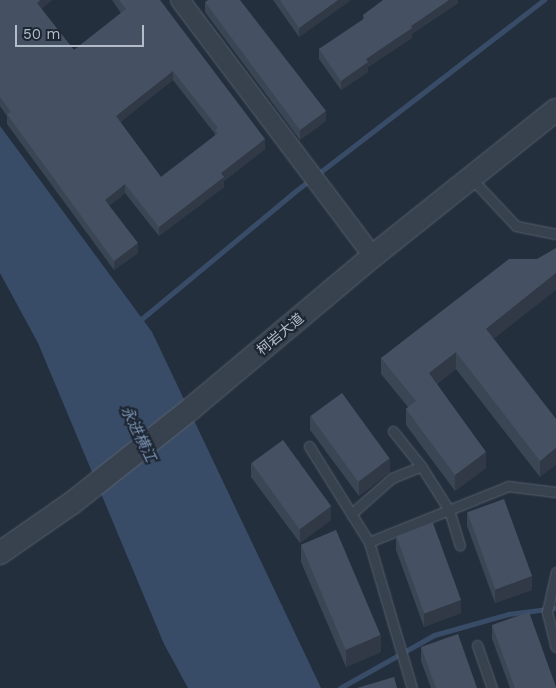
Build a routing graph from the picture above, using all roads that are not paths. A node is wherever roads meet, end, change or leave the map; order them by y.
1 (180, 0) edge
2 (556, 110) edge
3 (471, 178) junction
4 (556, 234) edge
5 (373, 256) junction
6 (393, 431) dead end
7 (309, 446) dead end
8 (421, 466) junction
9 (556, 492) edge
10 (449, 510) junction
11 (351, 514) junction
12 (369, 542) junction
13 (460, 545) dead end
14 (0, 553) edge
15 (556, 572) edge
16 (477, 644) dead end
17 (556, 647) edge
18 (412, 688) edge
19 (492, 688) edge

1 - 5 street
2 - 3 street, 柯岩大道
3 - 4 lane
3 - 5 street, 柯岩大道
5 - 14 street, 柯岩大道
6 - 8 lane
7 - 11 lane
8 - 10 lane
8 - 11 lane
9 - 10 lane
10 - 12 lane
10 - 13 lane
11 - 12 lane
12 - 18 lane
15 - 17 lane
16 - 19 lane

